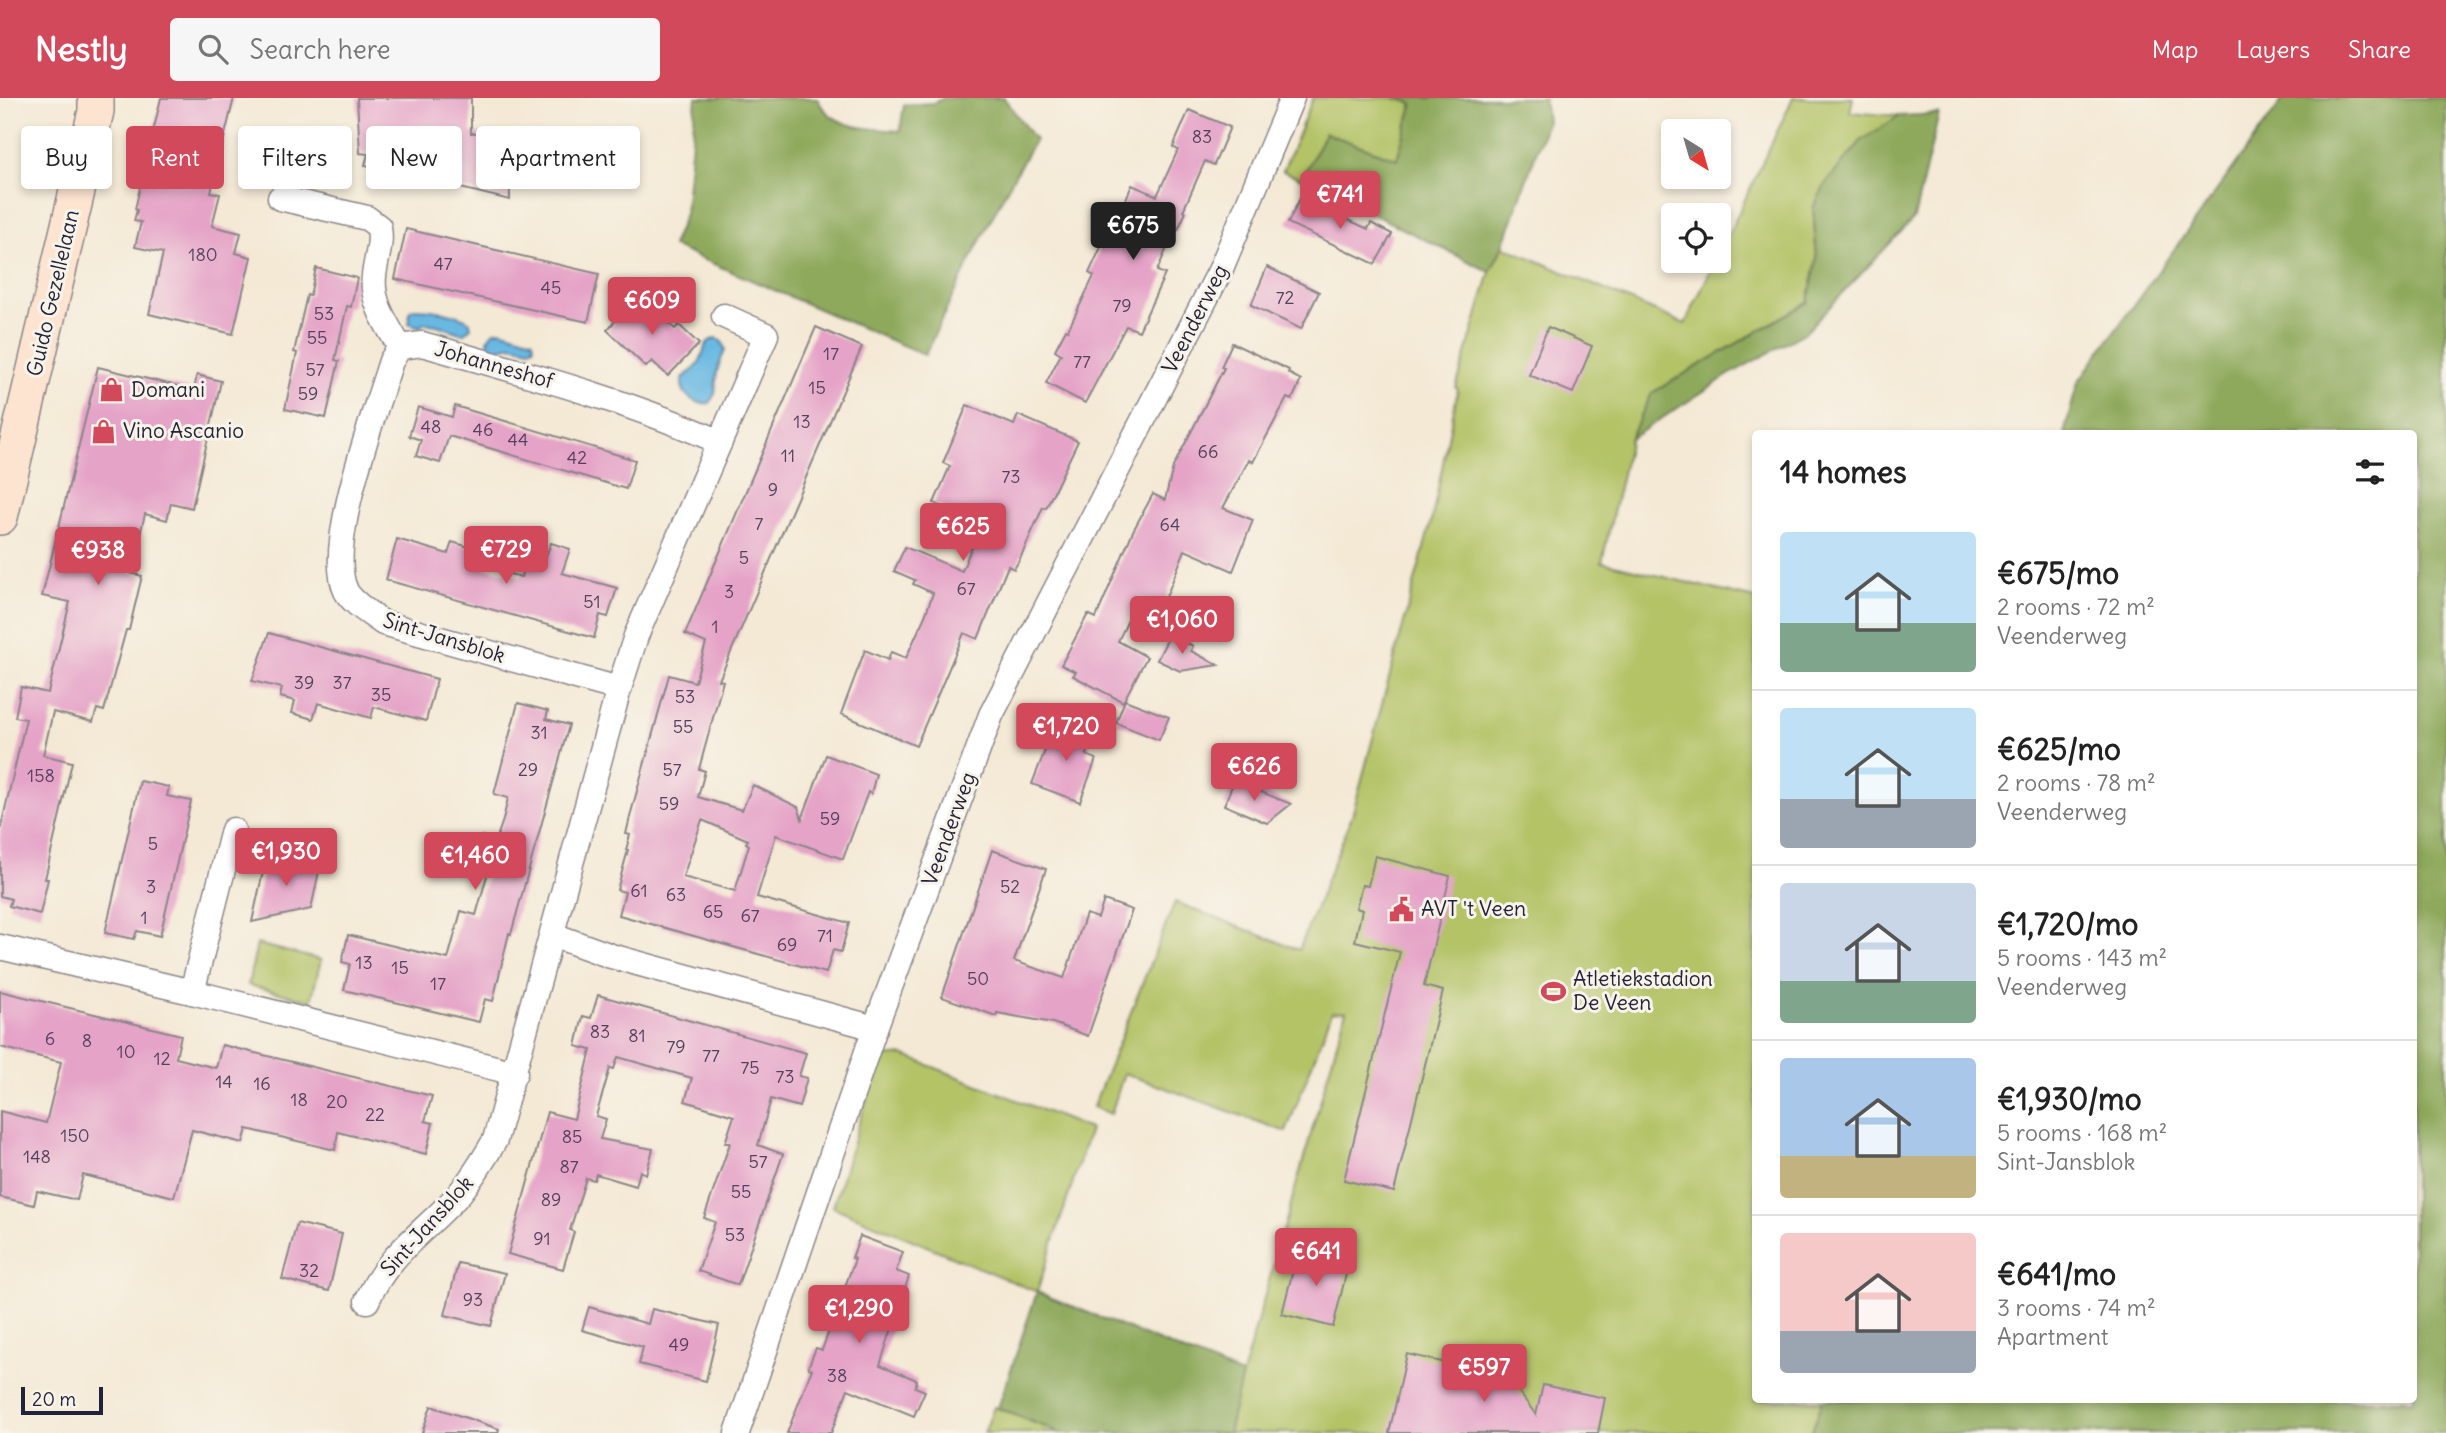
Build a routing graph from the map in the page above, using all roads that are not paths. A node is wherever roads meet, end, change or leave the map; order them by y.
1 (1292, 98) edge
2 (99, 102) edge
3 (279, 198) dead end
4 (724, 316) dead end
5 (400, 347) junction
6 (720, 442) junction
7 (0, 517) edge
8 (619, 689) junction
9 (233, 830) dead end
10 (553, 935) junction
11 (0, 947) edge
12 (192, 992) junction
13 (875, 1028) junction
14 (514, 1073) junction
15 (367, 1301) dead end
16 (737, 1433) edge

1 - 13 street, Veenderweg
2 - 7 main road, Guido Gezellelaan
3 - 5 street
4 - 6 street
5 - 6 street, Johanneshof
5 - 8 street, Sint-Jansblok
6 - 8 street, Sint-Jansblok
8 - 10 street, Sint-Jansblok
9 - 12 street
10 - 13 street
10 - 14 street, Sint-Jansblok
11 - 12 street
12 - 14 street
13 - 16 street, Veenderweg
14 - 15 street, Sint-Jansblok

